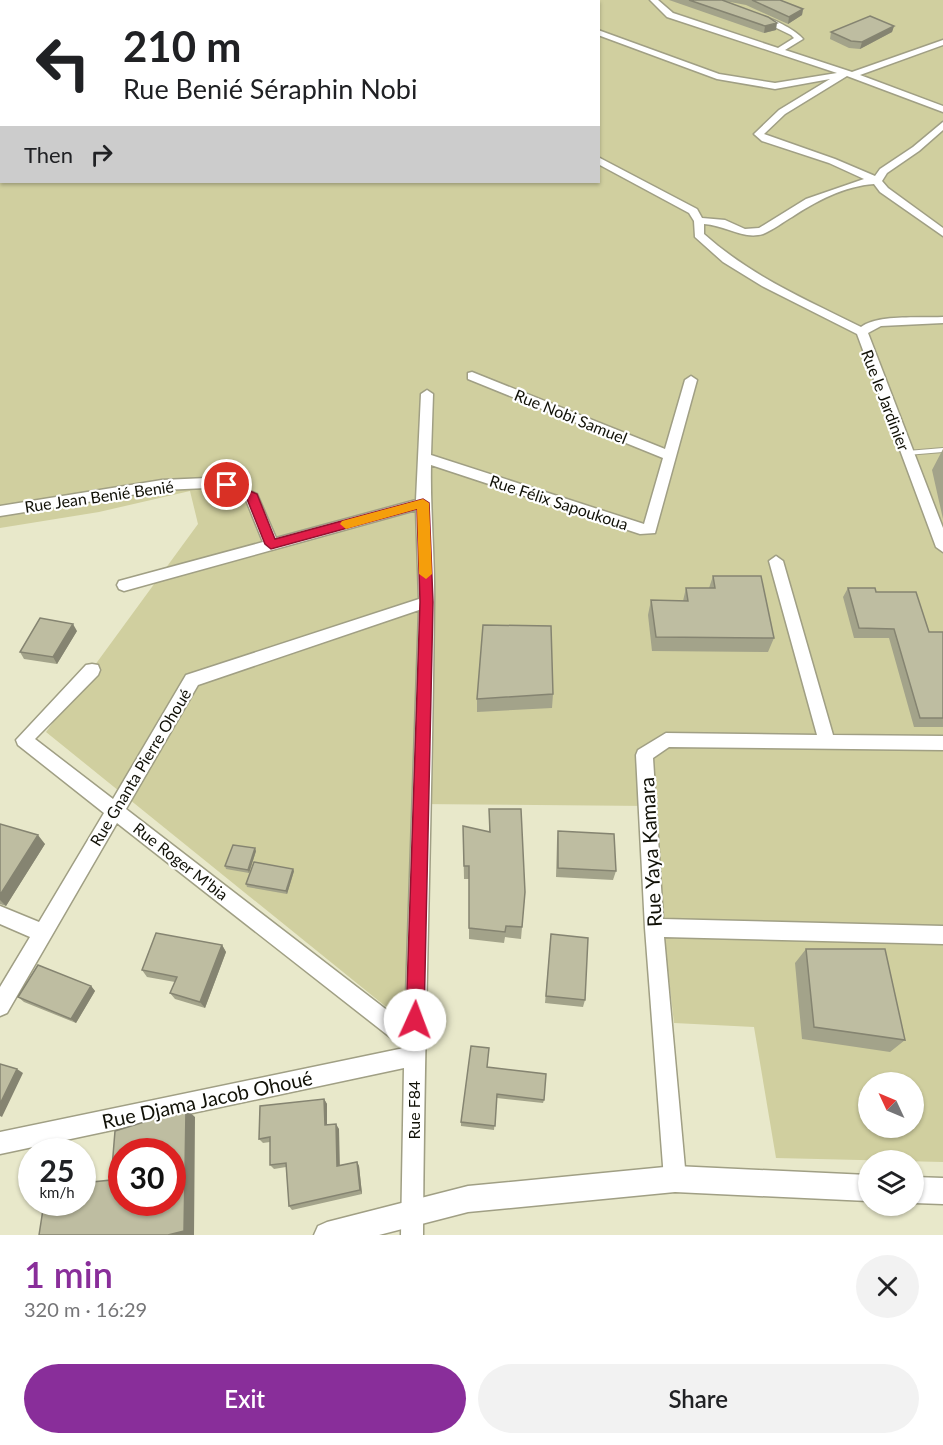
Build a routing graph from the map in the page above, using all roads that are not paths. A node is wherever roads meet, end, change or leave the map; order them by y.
1 (654, 0) edge
2 (753, 15) edge
3 (600, 33) edge
4 (943, 42) edge
5 (778, 51) junction
6 (849, 74) junction
7 (943, 109) edge
8 (943, 125) edge
9 (600, 160) edge
10 (877, 181) junction
11 (699, 221) junction
12 (943, 234) edge
13 (943, 320) edge
14 (862, 332) junction
15 (472, 376) dead end
16 (690, 380) dead end
17 (428, 394) dead end
18 (943, 450) edge
19 (907, 453) junction
20 (670, 456) junction
21 (425, 458) junction
22 (423, 503) junction
23 (0, 511) edge
24 (271, 544) junction
25 (943, 547) edge
26 (776, 561) dead end
27 (124, 585) dead end
28 (427, 602) junction
29 (92, 669) dead end
30 (826, 741) junction
31 (943, 743) edge
32 (115, 809) junction
33 (0, 915) edge
34 (654, 928) junction
35 (43, 933) junction
36 (943, 934) edge
37 (0, 1006) edge
38 (414, 1049) junction
39 (0, 1143) edge
40 (675, 1179) junction
41 (858, 1188) edge
42 (924, 1190) edge
43 (943, 1191) edge
44 (412, 1224) edge
45 (327, 1235) edge

1 - 5 street
2 - 5 street
3 - 6 street
4 - 6 street
5 - 6 street
6 - 7 street
6 - 10 street
8 - 10 street
9 - 11 street
10 - 11 street
10 - 12 street
11 - 14 street
13 - 14 street, Rue le Jardinier
14 - 19 street, Rue le Jardinier
15 - 20 street, Rue Nobi Samuel
16 - 20 street, Rue Félix Sapoukoua
17 - 21 street, Rue F84
18 - 19 lane
19 - 25 street, Rue le Jardinier
20 - 21 street, Rue Félix Sapoukoua
21 - 22 street, Rue F84
22 - 24 street
22 - 28 street, Rue F84
23 - 24 street, Rue Jean Benié Benié
24 - 27 street
26 - 30 street
28 - 32 street, Rue Gnanta Pierre Ohoué
28 - 38 street, Rue F84
29 - 32 street, Rue Roger M'bia
30 - 31 street, Rue Yaya Kamara
30 - 34 street, Rue Yaya Kamara
32 - 35 street, Rue Gnanta Pierre Ohoué
32 - 38 street, Rue Roger M'bia
33 - 35 street
34 - 36 street
34 - 40 street, Rue Yaya Kamara
35 - 37 street, Rue Gnanta Pierre Ohoué
38 - 39 street, Rue Djama Jacob Ohoué
38 - 44 street, Rue F84
40 - 41 street
40 - 44 street
42 - 43 street
44 - 45 street

